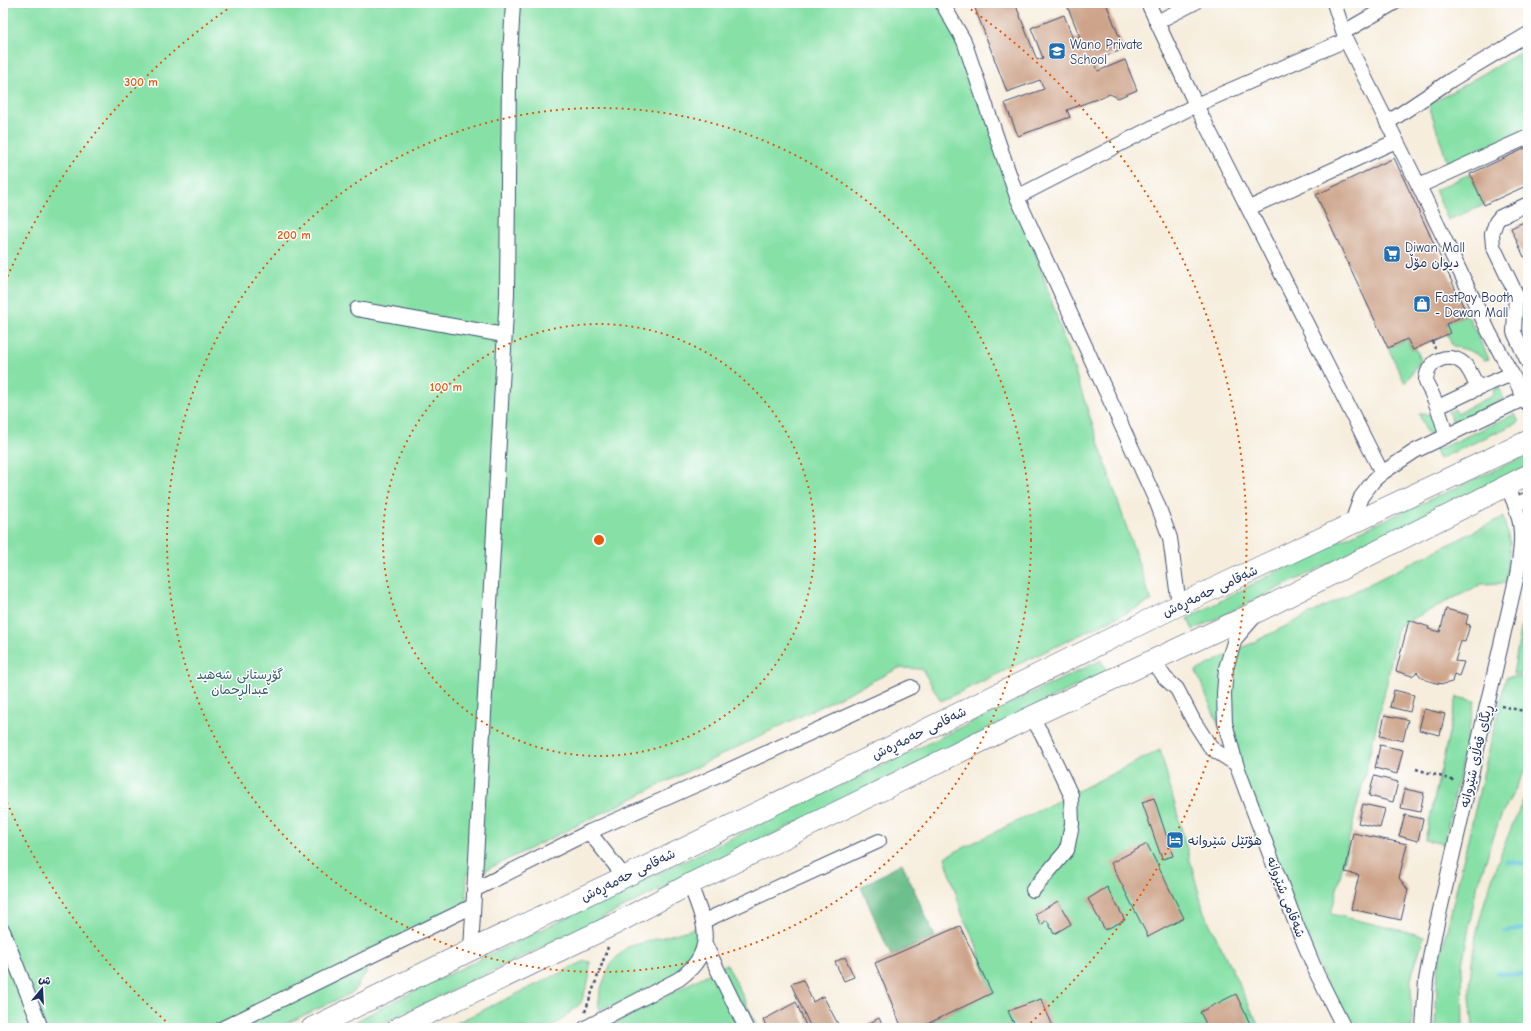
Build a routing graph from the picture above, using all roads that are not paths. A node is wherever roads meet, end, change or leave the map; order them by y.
1 (513, 3) edge
2 (942, 3) edge
3 (1148, 3) edge
4 (1159, 3) edge
5 (1194, 3) edge
6 (1334, 3) edge
7 (1394, 3) edge
8 (1157, 22) junction
9 (1528, 34) edge
10 (1345, 36) junction
11 (1196, 105) junction
12 (1387, 123) junction
13 (1528, 137) edge
14 (1396, 141) junction
15 (1419, 186) junction
16 (1017, 197) junction
17 (1528, 204) edge
18 (1249, 208) junction
19 (1522, 291) edge
20 (357, 309) dead end
21 (504, 335) junction
22 (1528, 362) edge
23 (1512, 374) junction
24 (1478, 388) junction
25 (1526, 401) edge
26 (1438, 407) junction
27 (1446, 435) junction
28 (1528, 441) edge
29 (1382, 474) junction
30 (1528, 475) edge
31 (1507, 485) junction
32 (1528, 499) edge
33 (1515, 505) junction
34 (1351, 525) junction
35 (1179, 606) junction
36 (1261, 610) junction
37 (1146, 663) junction
38 (911, 687) dead end
39 (1031, 717) junction
40 (1236, 764) junction
41 (589, 832) junction
42 (879, 841) dead end
43 (624, 876) junction
44 (690, 884) junction
45 (474, 890) junction
46 (1033, 890) dead end
47 (473, 906) junction
48 (704, 921) junction
49 (3, 931) edge
50 (705, 944) junction
51 (471, 950) junction
52 (584, 1022) edge
53 (41, 1028) edge
54 (224, 1028) edge
55 (312, 1028) edge
56 (398, 1028) edge
57 (746, 1028) edge
58 (1344, 1028) edge
59 (1423, 1028) edge

1 - 21 street
2 - 16 street
3 - 8 street
4 - 8 street
5 - 8 street
6 - 10 street
7 - 10 street
8 - 11 street
9 - 12 street
10 - 11 street
10 - 12 street
11 - 16 street
11 - 18 street
12 - 14 street
13 - 15 street
14 - 15 street
14 - 18 street
15 - 23 street
16 - 35 street
17 - 19 street
18 - 29 street
19 - 22 street
20 - 21 street
21 - 45 street
23 - 24 street
23 - 25 street
24 - 26 street
24 - 26 street
25 - 27 street
26 - 27 street
27 - 29 street
28 - 34 highway, شەقامی حەمەڕەش
29 - 34 street
30 - 31 highway
31 - 33 street, ڕیگای قەڵای شێروانە
31 - 36 highway
32 - 33 street
33 - 59 street, ڕیگای قەڵای شێروانە
34 - 35 highway, شەقامی حەمەڕەش
35 - 43 highway, شەقامی حەمەڕەش
36 - 37 highway
36 - 40 street, شەقامی شێروانە
37 - 39 highway
37 - 40 street
38 - 41 street
39 - 44 highway
39 - 46 street
40 - 58 street, شەقامی شێروانە
41 - 43 street
41 - 45 street
42 - 48 street
43 - 51 highway, شەقامی حەمەڕەش
44 - 48 street
44 - 56 highway
45 - 47 street
47 - 51 street
47 - 54 street
48 - 50 street
49 - 53 street
50 - 52 street
50 - 57 street
51 - 55 highway, شەقامی حەمەڕەش

